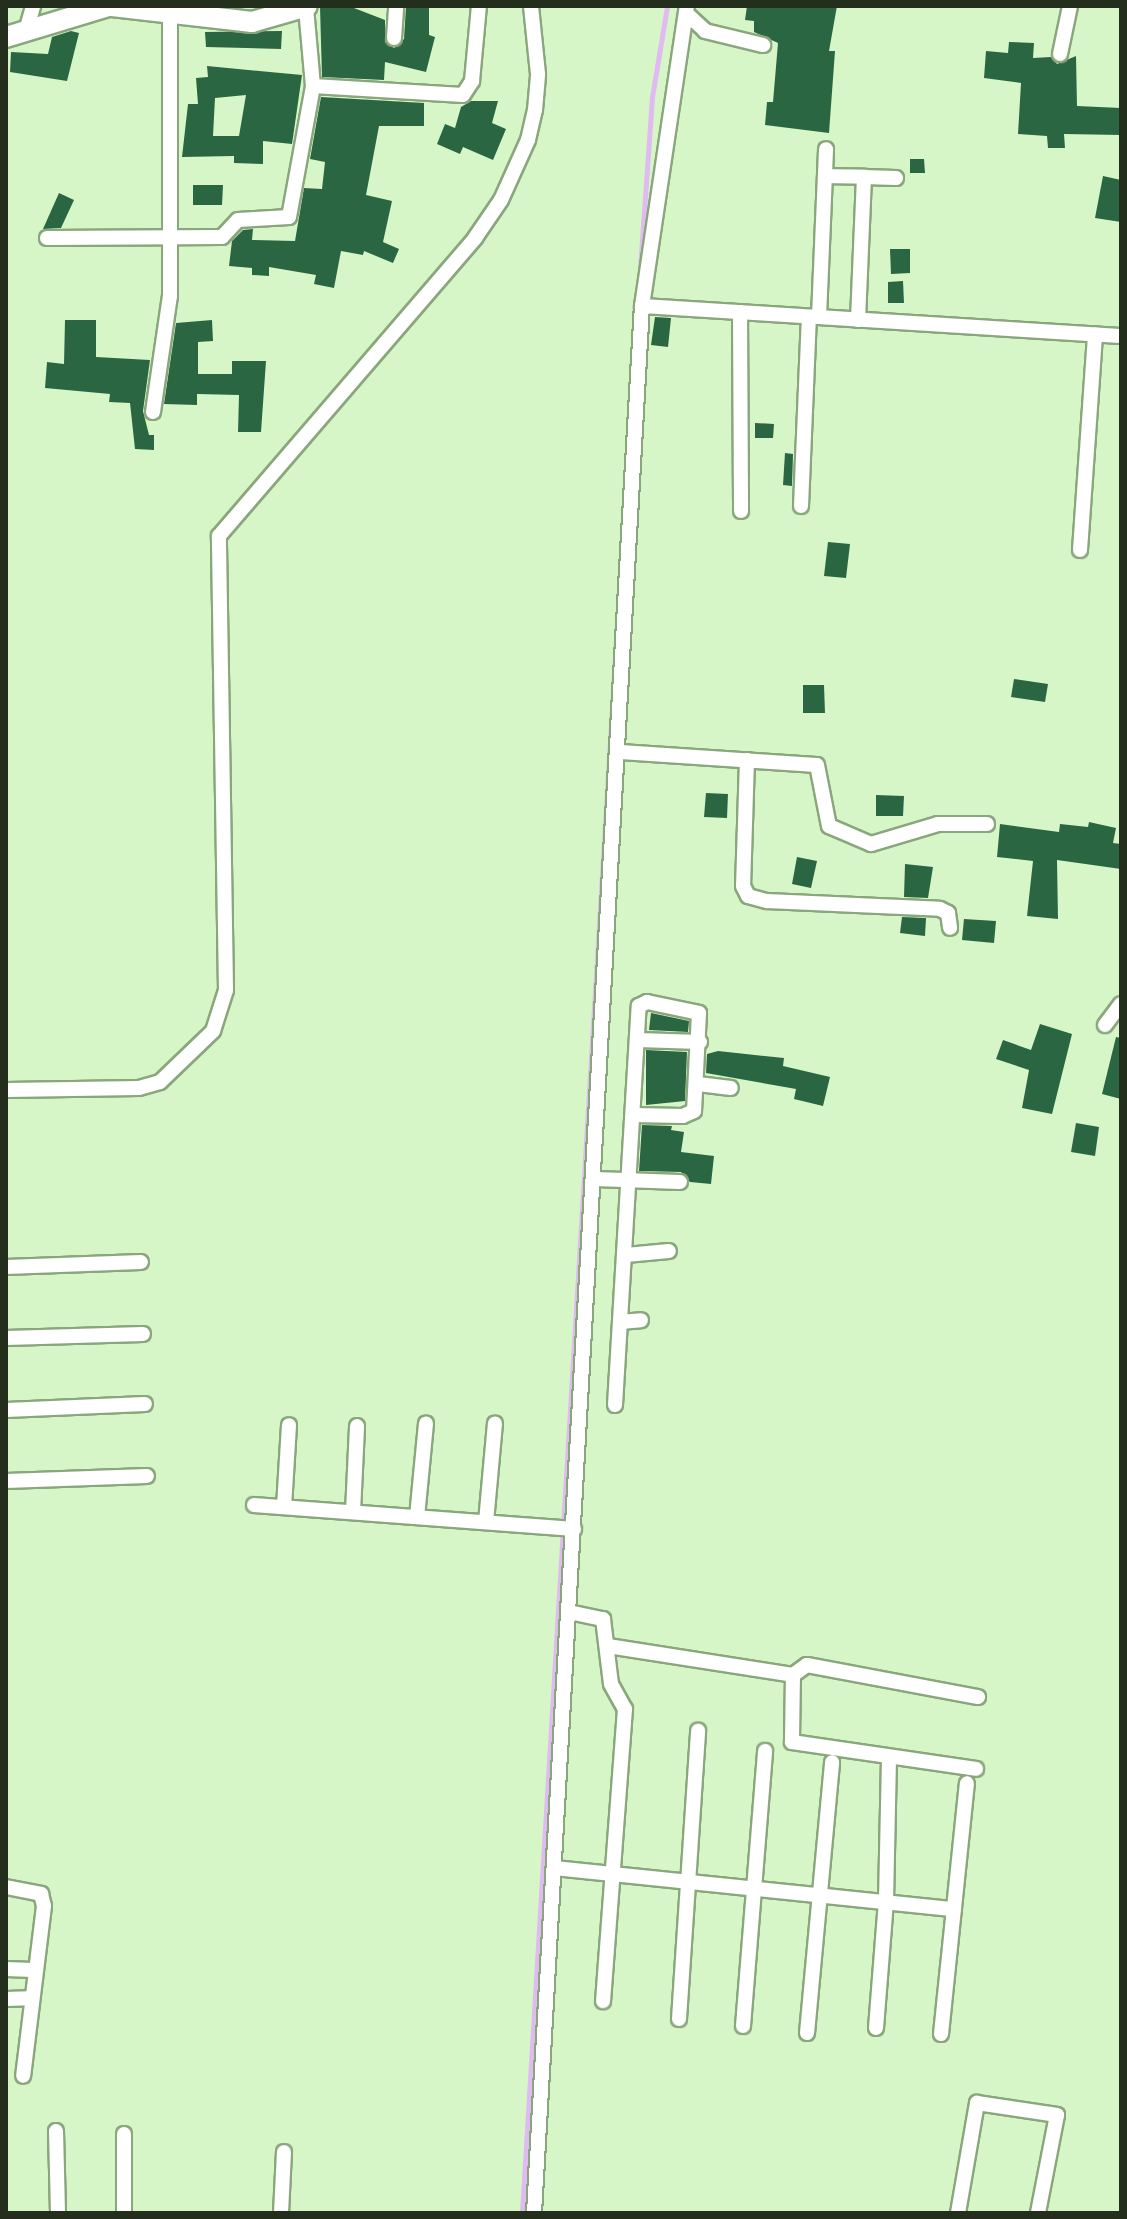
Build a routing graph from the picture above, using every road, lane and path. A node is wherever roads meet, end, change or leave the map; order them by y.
1 (33, 6) edge
2 (110, 6) edge
3 (307, 6) edge
4 (396, 6) edge
5 (479, 6) edge
6 (531, 6) edge
7 (1070, 6) edge
8 (686, 9) edge
9 (170, 16) junction
10 (11, 36) edge
11 (394, 38) dead end
12 (763, 45) dead end
13 (1060, 54) dead end
14 (313, 86) junction
15 (826, 149) dead end
16 (825, 176) junction
17 (864, 177) junction
18 (896, 178) dead end
19 (170, 234) junction
20 (47, 238) dead end
21 (642, 306) junction
22 (740, 312) junction
23 (814, 317) junction
24 (858, 320) junction
25 (1095, 335) junction
26 (1121, 336) edge
27 (153, 412) dead end
28 (801, 506) dead end
29 (741, 511) dead end
30 (1080, 550) dead end
31 (620, 752) junction
32 (747, 760) junction
33 (987, 824) dead end
34 (950, 928) dead end
35 (1121, 1004) edge
36 (1105, 1025) dead end
37 (638, 1040) junction
38 (700, 1042) junction
39 (698, 1084) junction
40 (731, 1088) dead end
41 (6, 1090) edge
42 (634, 1115) junction
43 (595, 1179) junction
44 (629, 1181) junction
45 (680, 1182) dead end
46 (669, 1251) dead end
47 (626, 1255) junction
48 (141, 1262) dead end
49 (6, 1267) edge
50 (641, 1320) dead end
51 (620, 1322) junction
52 (143, 1334) dead end
53 (6, 1338) edge
54 (145, 1404) dead end
55 (615, 1405) dead end
56 (6, 1410) edge
57 (426, 1423) dead end
58 (495, 1423) dead end
59 (289, 1425) dead end
60 (357, 1426) dead end
61 (147, 1476) dead end
62 (6, 1481) edge
63 (254, 1505) dead end
64 (284, 1507) junction
65 (353, 1512) junction
66 (417, 1517) junction
67 (486, 1522) junction
68 (566, 1528) junction
69 (569, 1612) junction
70 (608, 1646) junction
71 (793, 1675) junction
72 (978, 1697) dead end
73 (698, 1731) dead end
74 (765, 1751) dead end
75 (889, 1757) junction
76 (832, 1762) dead end
77 (976, 1769) dead end
78 (967, 1783) dead end
79 (554, 1868) junction
80 (612, 1873) junction
81 (688, 1880) junction
82 (6, 1887) edge
83 (752, 1887) junction
84 (819, 1894) junction
85 (886, 1901) junction
86 (954, 1909) junction
87 (6, 1969) edge
88 (33, 1970) junction
89 (29, 1998) junction
90 (6, 1999) edge
91 (603, 2001) dead end
92 (679, 2019) dead end
93 (743, 2026) dead end
94 (876, 2028) dead end
95 (807, 2033) dead end
96 (941, 2034) dead end
97 (23, 2076) dead end
98 (56, 2131) dead end
99 (124, 2134) dead end
100 (284, 2152) dead end
101 (58, 2213) edge
102 (124, 2213) edge
103 (281, 2213) edge
104 (534, 2213) edge
105 (958, 2213) edge
106 (1038, 2213) edge

1 - 10 street
2 - 9 street
2 - 10 street
3 - 9 street
3 - 14 street
4 - 11 street
5 - 14 street
6 - 41 street
7 - 13 street
8 - 12 street
8 - 21 street
9 - 19 street
14 - 19 street
15 - 16 street
16 - 17 street
16 - 23 street
17 - 18 street
17 - 24 street
19 - 20 street
19 - 27 street
21 - 22 street
21 - 31 street
22 - 23 street
22 - 29 street
23 - 24 street
23 - 28 street
24 - 25 street
25 - 26 street
25 - 30 street
31 - 32 street
31 - 43 street
32 - 33 street
32 - 34 street
35 - 36 street
37 - 38 street
37 - 38 street
37 - 42 street
38 - 39 street
39 - 40 street
39 - 42 street
42 - 44 street
43 - 44 street
43 - 68 street
44 - 45 street
44 - 47 street
46 - 47 street
47 - 51 street
48 - 49 street
50 - 51 street
51 - 55 street
52 - 53 street
54 - 56 street
57 - 66 street
58 - 67 street
59 - 64 street
60 - 65 street
61 - 62 street
63 - 64 street
64 - 65 street
65 - 66 street
66 - 67 street
67 - 68 street
68 - 69 street
69 - 70 street
69 - 79 street
70 - 71 street
70 - 80 street
71 - 72 street
71 - 75 street
73 - 81 street
74 - 83 street
75 - 77 street
75 - 85 street
76 - 84 street
78 - 86 street
79 - 80 street
79 - 104 street
80 - 81 street
80 - 91 street
81 - 83 street
81 - 92 street
82 - 88 street
83 - 84 street
83 - 93 street
84 - 85 street
84 - 95 street
85 - 86 street
85 - 94 street
86 - 96 street
87 - 88 street
88 - 89 street
89 - 90 street
89 - 97 street
98 - 101 street
99 - 102 street
100 - 103 street
105 - 106 street

